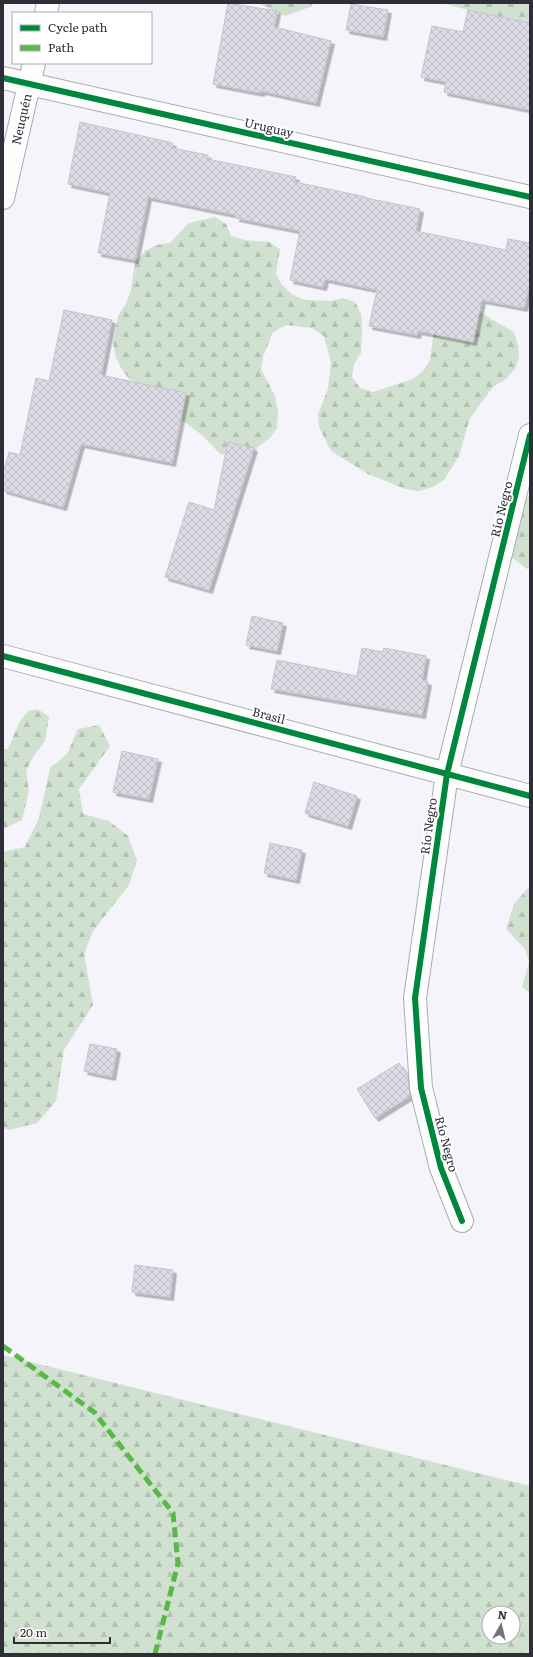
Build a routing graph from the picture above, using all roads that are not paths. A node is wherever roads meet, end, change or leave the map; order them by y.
1 (34, 64) edge
2 (3, 78) edge
3 (29, 85) junction
4 (530, 197) edge
5 (3, 198) edge
6 (530, 435) edge
7 (3, 656) edge
8 (447, 774) junction
9 (530, 796) edge
10 (462, 1221) dead end

1 - 3 street, Neuquén
2 - 3 street, Uruguay
3 - 4 street, Uruguay
3 - 5 street, Neuquén
6 - 8 street, Río Negro
7 - 8 street, Brasil
8 - 9 street, Brasil
8 - 10 street, Río Negro

